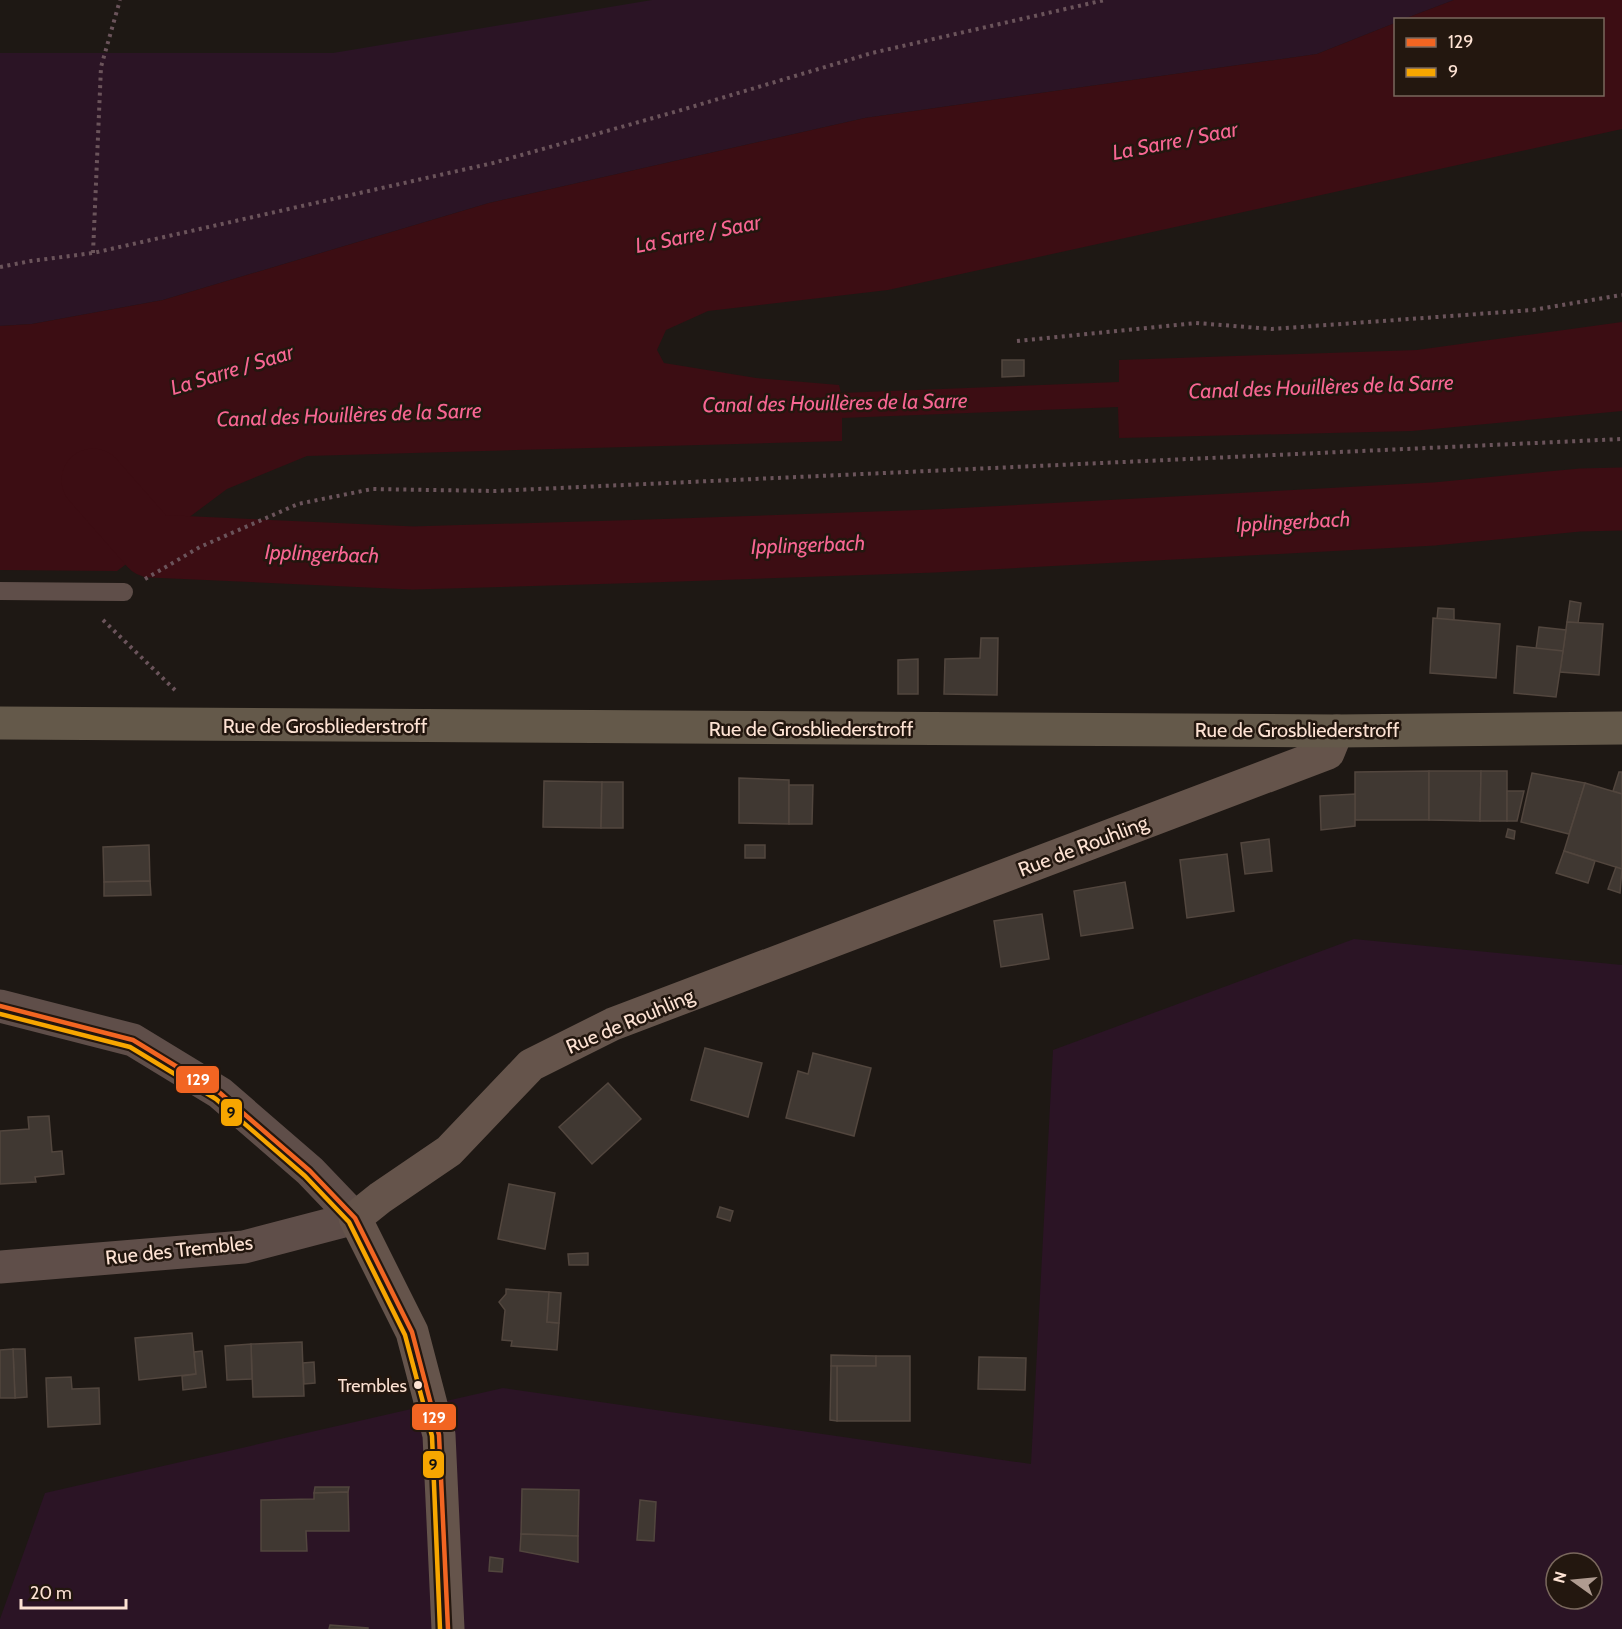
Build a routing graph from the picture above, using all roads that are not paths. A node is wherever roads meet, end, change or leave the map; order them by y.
1 (0, 591) edge
2 (124, 592) road end
3 (0, 723) edge
4 (1622, 728) edge
5 (1337, 731) junction
6 (0, 1006) edge
7 (355, 1218) junction
8 (0, 1267) edge
9 (448, 1629) edge

1 - 2 lane
3 - 5 main road, Rue de Grosbliederstroff
4 - 5 main road, Rue de Grosbliederstroff
5 - 7 street, Rue de Rouhling
6 - 7 street
7 - 8 street, Rue des Trembles
7 - 9 street

